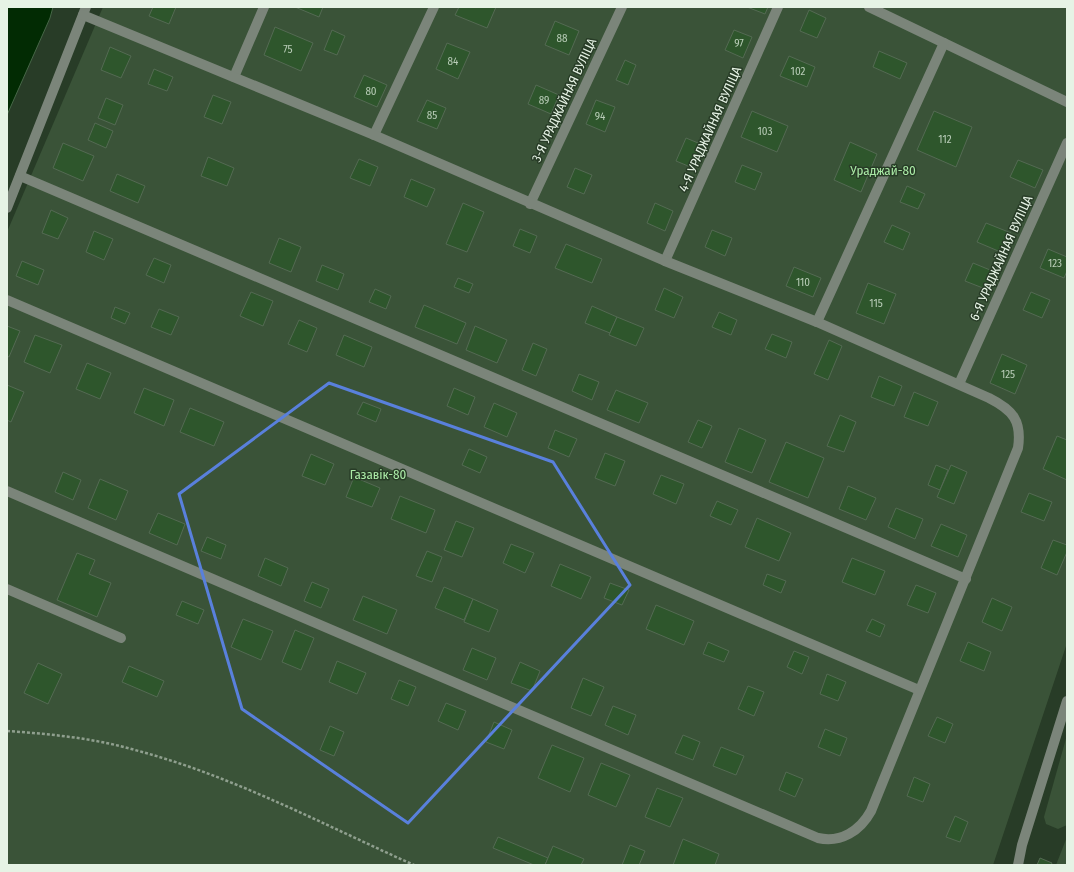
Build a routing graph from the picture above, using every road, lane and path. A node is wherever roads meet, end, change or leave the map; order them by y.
1 (264, 7) edge
2 (434, 7) edge
3 (622, 7) edge
4 (778, 7) edge
5 (869, 7) edge
6 (84, 11) edge
7 (944, 43) junction
8 (234, 77) junction
9 (1067, 102) edge
10 (374, 135) junction
11 (1067, 143) edge
12 (20, 176) junction
13 (530, 204) junction
14 (7, 208) edge
15 (665, 261) junction
16 (7, 300) edge
17 (817, 322) junction
18 (959, 384) junction
19 (7, 491) edge
20 (966, 579) junction
21 (7, 590) edge
22 (121, 638) dead end
23 (919, 690) junction
24 (1067, 701) edge
25 (7, 731) edge
26 (414, 865) edge
27 (1018, 865) edge

1 - 8 lane
2 - 10 lane
3 - 13 lane, 3-Я УРАДЖАЙНАЯ ВУЛІЦА
4 - 15 lane, 4-Я УРАДЖАЙНАЯ ВУЛІЦА
5 - 7 lane
6 - 8 lane
6 - 12 lane
7 - 9 lane
7 - 17 lane
8 - 10 lane
10 - 13 lane
11 - 18 lane, 6-Я УРАДЖАЙНАЯ ВУЛІЦА
12 - 14 lane
12 - 20 lane
13 - 15 lane
15 - 17 lane
16 - 23 lane
17 - 18 lane
18 - 20 lane
19 - 23 lane
20 - 23 lane
21 - 22 lane
24 - 27 lane
25 - 26 path

